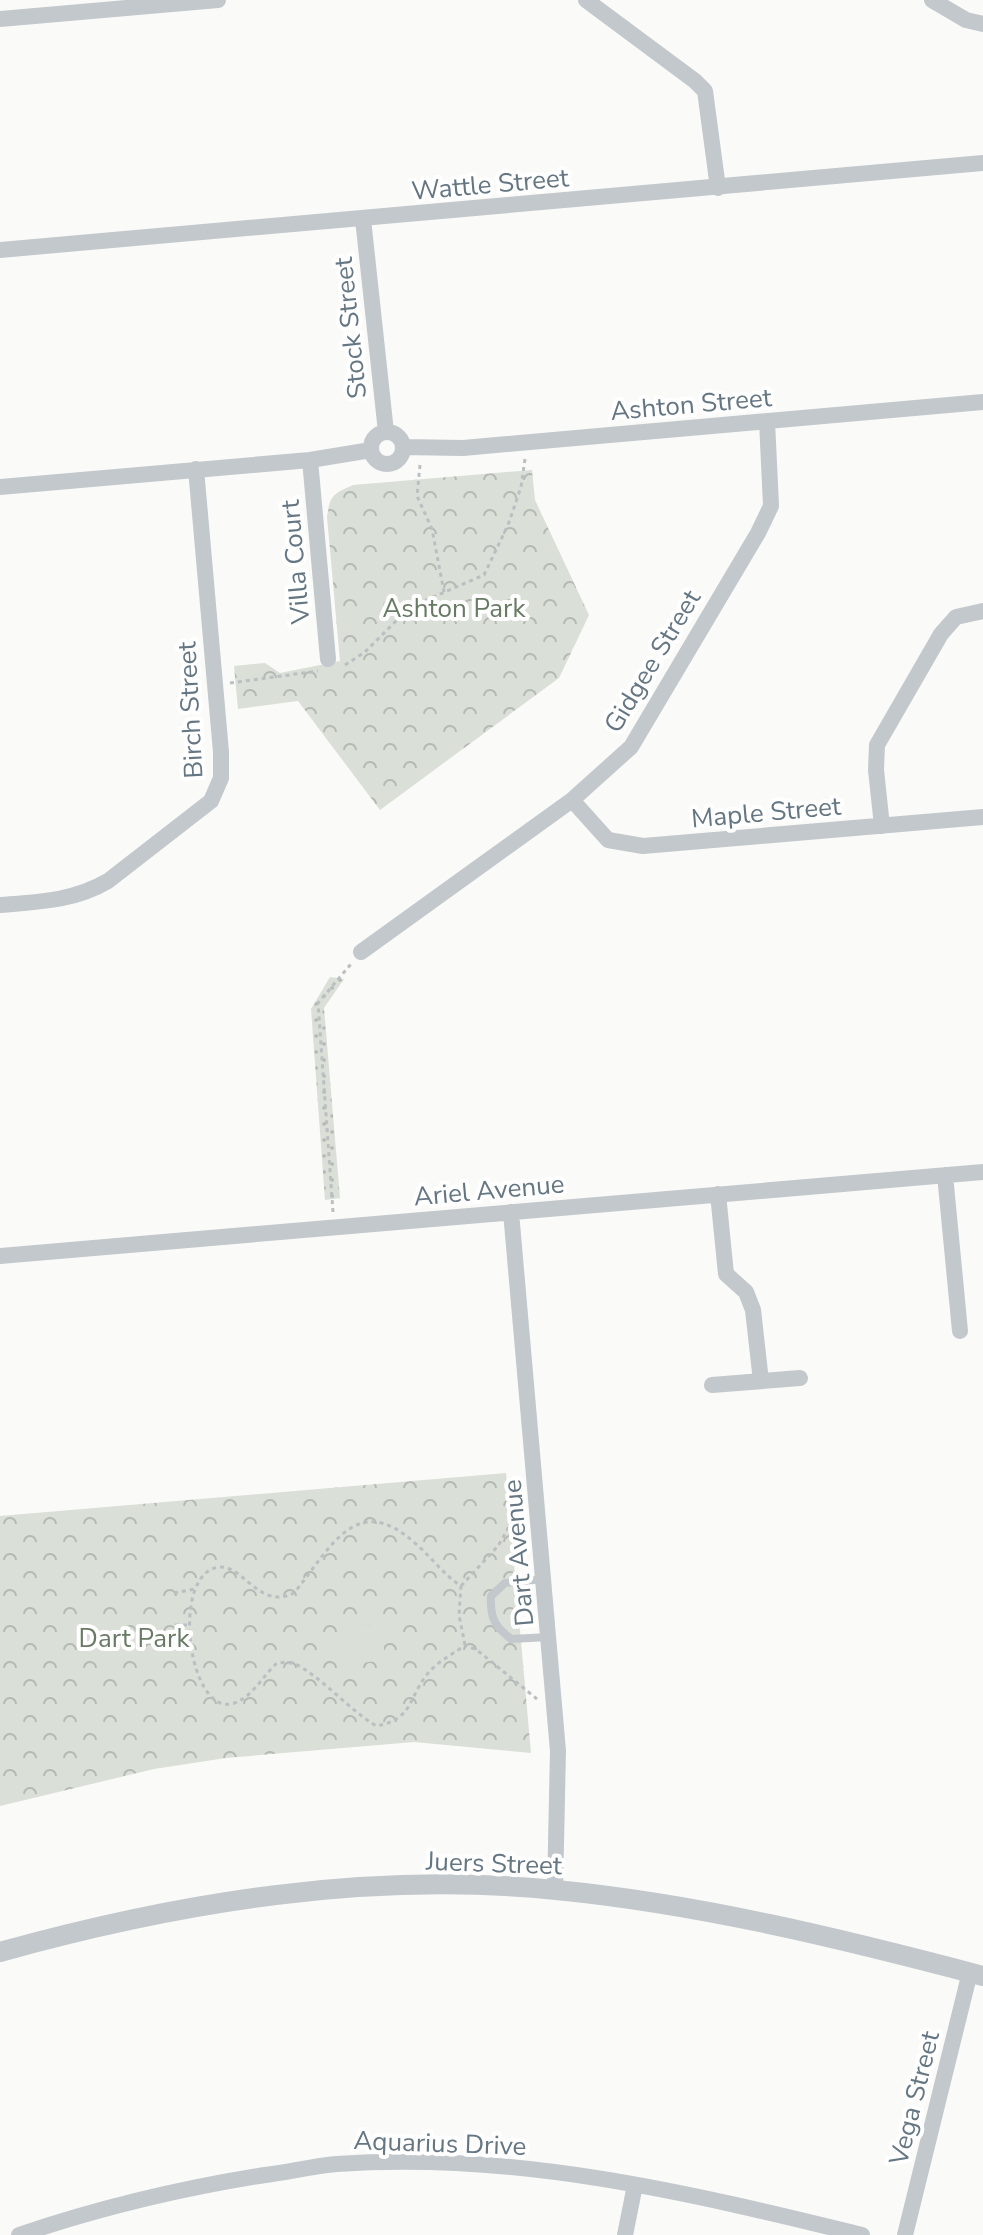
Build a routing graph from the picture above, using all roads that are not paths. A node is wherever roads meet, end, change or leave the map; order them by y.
1 (218, 0) edge
2 (586, 0) edge
3 (932, 0) edge
4 (179, 2) edge
5 (0, 19) edge
6 (983, 24) edge
7 (983, 163) edge
8 (718, 188) junction
9 (363, 219) junction
10 (0, 250) edge
11 (983, 402) edge
12 (767, 421) junction
13 (386, 432) junction
14 (403, 447) junction
15 (371, 450) junction
16 (310, 460) junction
17 (196, 469) junction
18 (0, 487) edge
19 (983, 611) edge
20 (334, 664) road end
21 (572, 800) junction
22 (983, 817) edge
23 (882, 826) junction
24 (0, 905) edge
25 (361, 952) road end
26 (983, 1172) edge
27 (945, 1175) junction
28 (718, 1194) junction
29 (511, 1212) junction
30 (0, 1256) edge
31 (960, 1331) dead end
32 (800, 1378) dead end
33 (761, 1381) junction
34 (712, 1385) dead end
35 (544, 1579) junction
36 (549, 1637) junction
37 (555, 1890) junction
38 (0, 1952) edge
39 (977, 1974) edge
40 (635, 2185) junction
41 (19, 2235) edge
42 (625, 2235) edge
43 (862, 2235) edge
44 (905, 2235) edge

1 - 4 street
2 - 8 street
3 - 6 street
4 - 5 street
7 - 8 street, Wattle Street
8 - 9 street, Wattle Street
9 - 10 street, Wattle Street
9 - 13 street, Stock Street
11 - 12 street, Ashton Street
12 - 14 street, Ashton Street
12 - 21 street, Gidgee Street
13 - 14 street
13 - 15 street
14 - 15 street
15 - 16 street
16 - 17 street
16 - 20 street, Villa Court
17 - 18 street
17 - 24 street, Birch Street
19 - 23 street
21 - 23 street, Maple Street
21 - 25 street, Gidgee Street
22 - 23 street, Maple Street
26 - 27 street, Ariel Avenue
27 - 28 street, Ariel Avenue
27 - 31 street
28 - 29 street, Ariel Avenue
28 - 33 street
29 - 30 street, Ariel Avenue
29 - 35 street, Dart Avenue
32 - 33 street
33 - 34 street
35 - 36 street, Dart Avenue
35 - 36 lane
36 - 37 street, Dart Avenue
37 - 38 street, Juers Street
37 - 39 street, Juers Street
39 - 44 street, Vega Street
40 - 41 street, Aquarius Drive
40 - 42 street
40 - 43 street, Aquarius Drive

